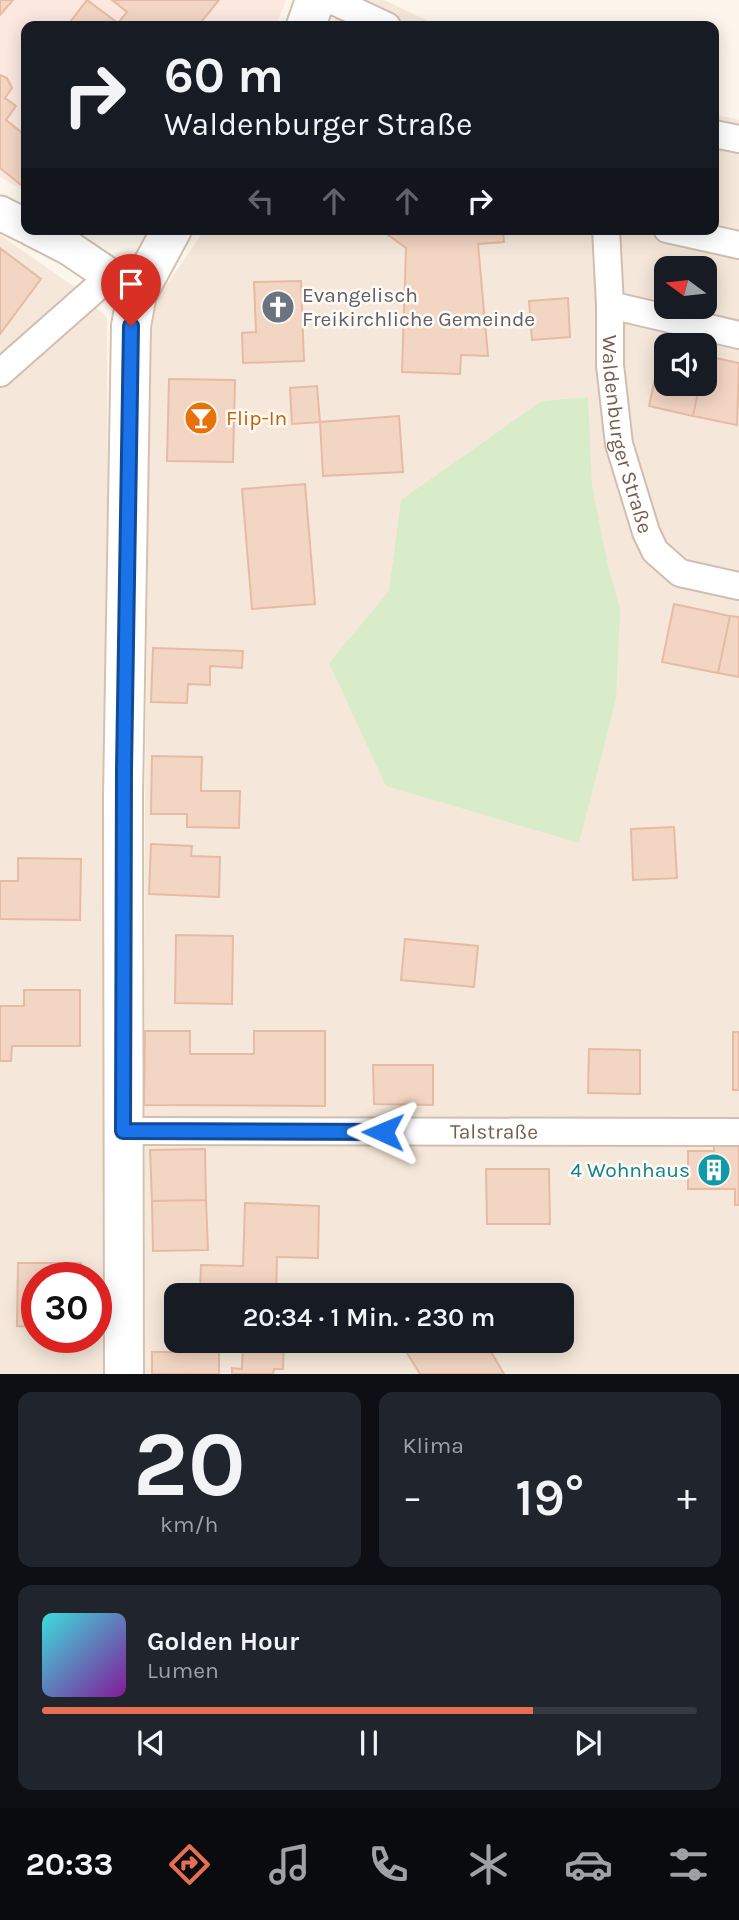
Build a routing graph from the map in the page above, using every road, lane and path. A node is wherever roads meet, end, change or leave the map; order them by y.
1 (315, 0) edge
2 (331, 0) edge
3 (308, 21) edge
4 (376, 21) edge
5 (719, 135) edge
6 (739, 139) edge
7 (0, 213) edge
8 (21, 224) edge
9 (44, 235) edge
10 (167, 235) edge
11 (606, 235) edge
12 (694, 235) edge
13 (739, 245) edge
14 (123, 285) junction
15 (610, 305) junction
16 (739, 335) edge
17 (0, 373) edge
18 (739, 586) edge
19 (123, 1131) junction
20 (739, 1132) edge
21 (124, 1374) edge

1 - 3 main road
2 - 4 street
5 - 6 street
7 - 8 street
9 - 14 street
10 - 14 main road
11 - 15 street, Waldenburger Straße
12 - 13 street
14 - 17 street
14 - 19 main road
15 - 16 street, Waldenburger Straße
15 - 18 street, Waldenburger Straße
19 - 20 street, Talstraße
19 - 21 main road

